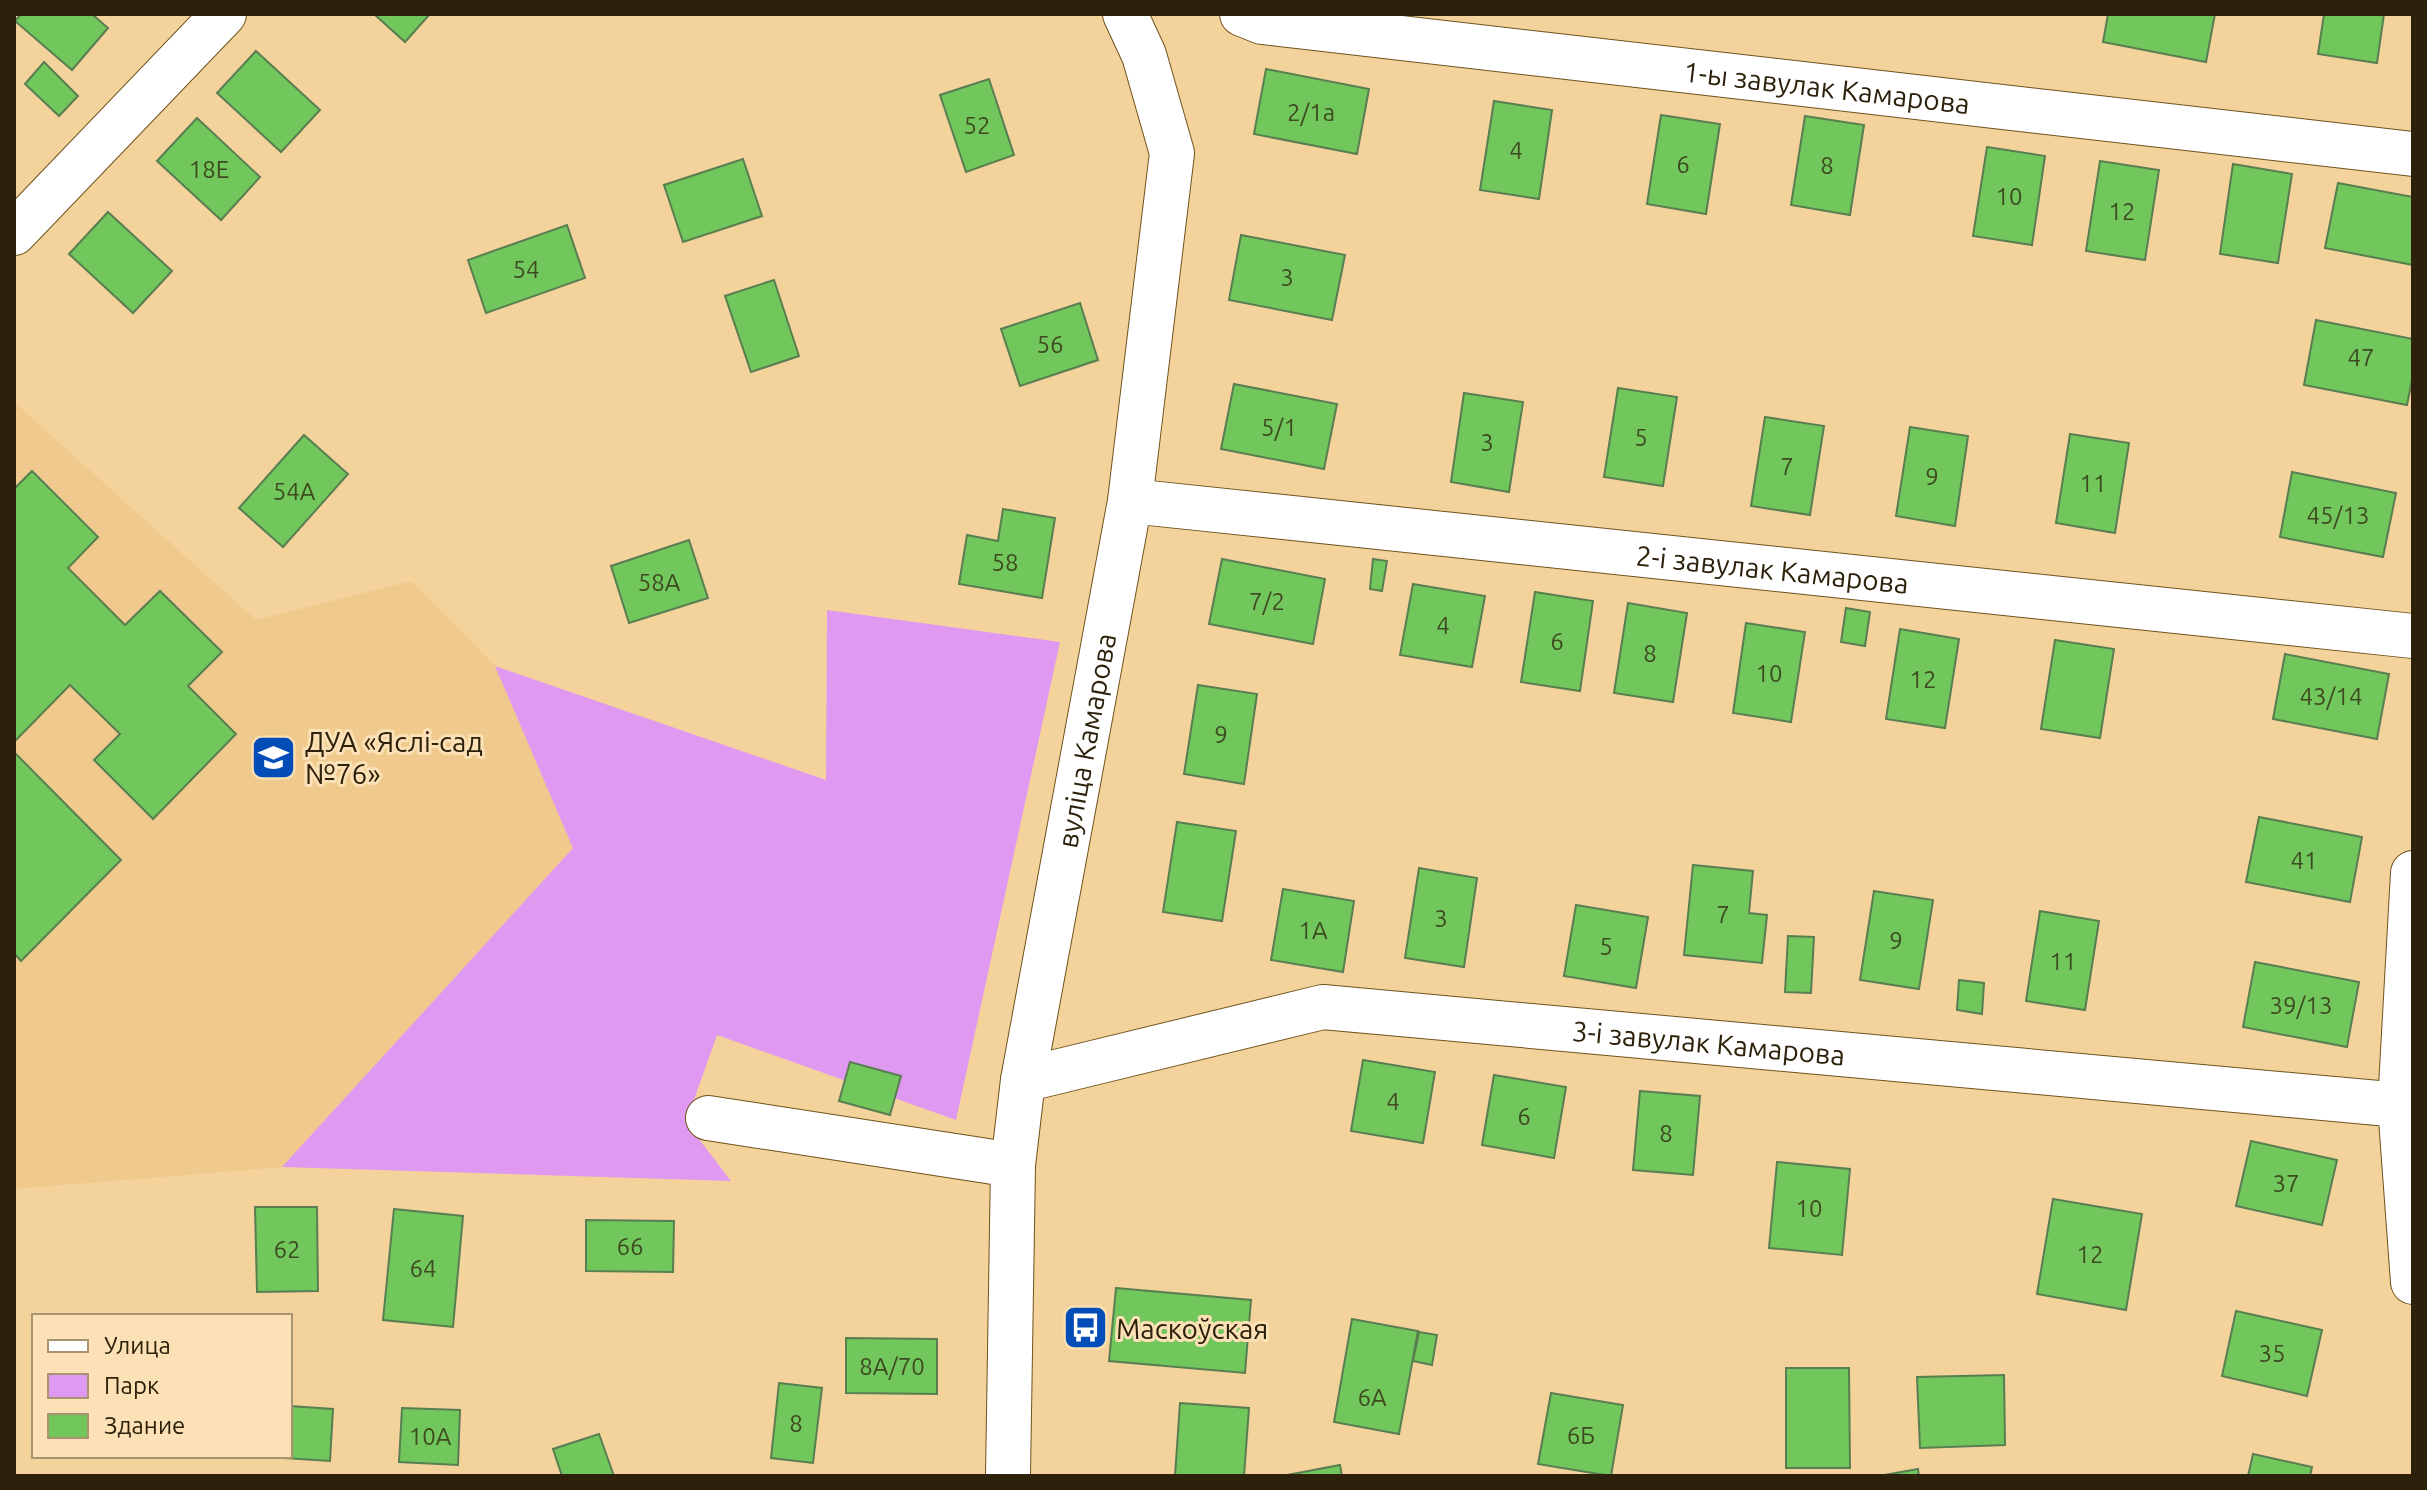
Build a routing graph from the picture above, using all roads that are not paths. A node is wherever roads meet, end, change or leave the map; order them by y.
1 (224, 14) edge
2 (1125, 14) edge
3 (1242, 14) edge
4 (2413, 154) edge
5 (14, 233) edge
6 (1130, 501) junction
7 (2413, 636) edge
8 (2413, 873) edge
9 (1023, 1080) junction
10 (2400, 1105) junction
11 (708, 1118) dead end
12 (1013, 1165) junction
13 (2413, 1282) edge
14 (1008, 1476) edge

1 - 5 street
2 - 6 street, вуліца Камарова
3 - 4 street, 1-ы завулак Камарова
6 - 7 street, 2-і завулак Камарова
6 - 9 street, вуліца Камарова
8 - 10 street
9 - 10 street, 3-і завулак Камарова
9 - 12 street, вуліца Камарова
10 - 13 street
11 - 12 street
12 - 14 street, вуліца Камарова

